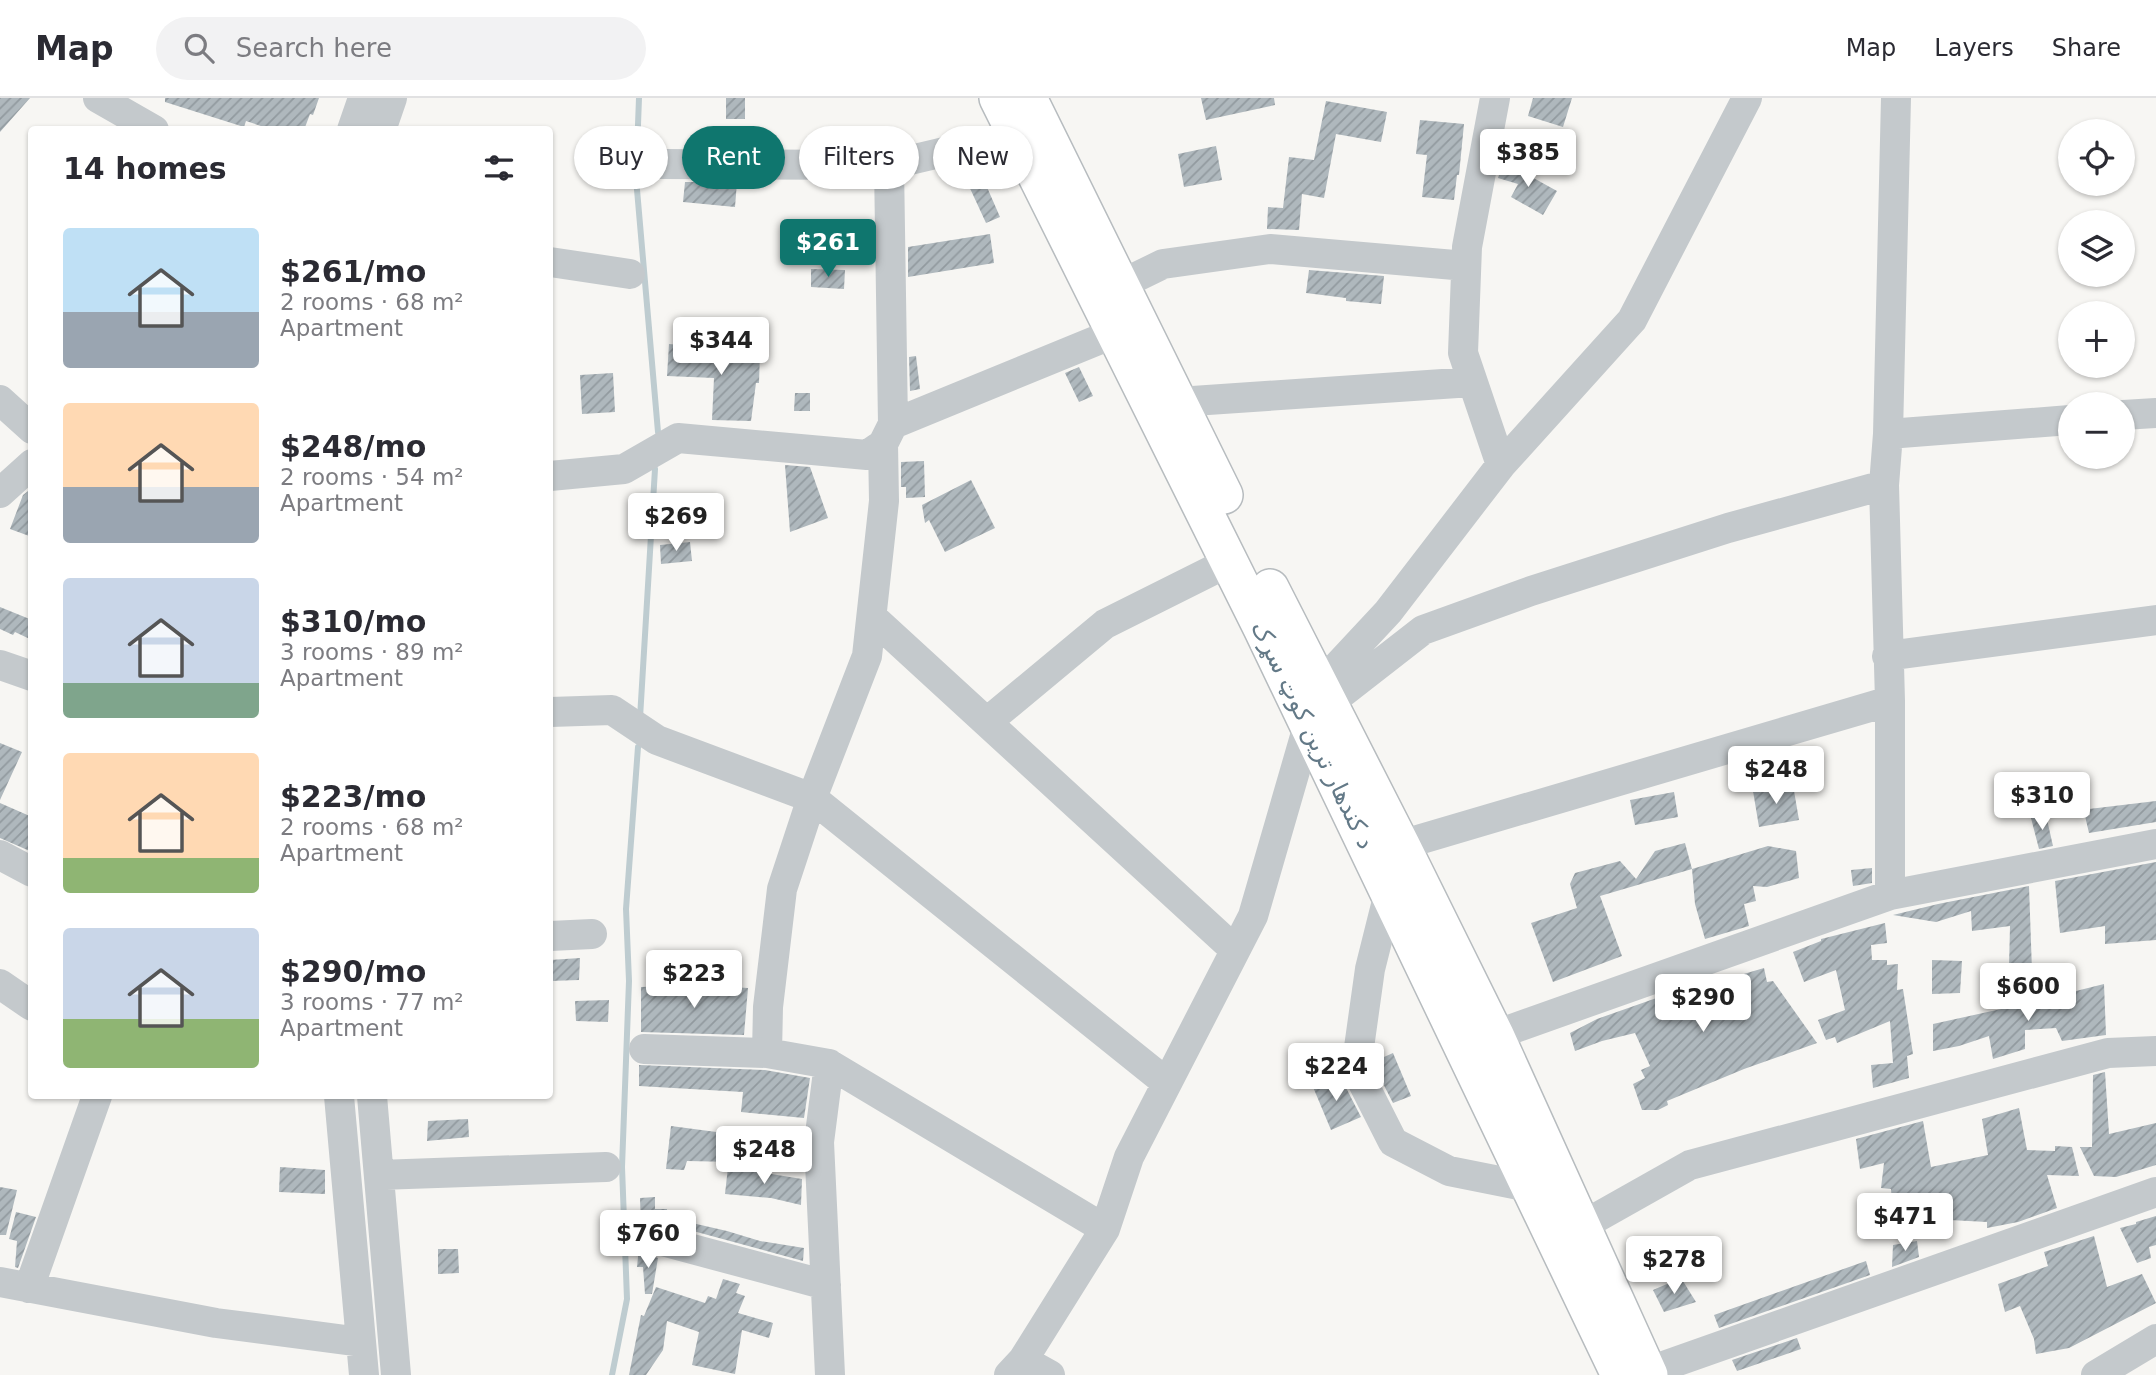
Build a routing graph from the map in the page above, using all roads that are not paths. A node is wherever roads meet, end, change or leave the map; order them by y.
1 (98, 98) edge
2 (363, 98) edge
3 (392, 98) edge
4 (998, 98) edge
5 (1028, 98) edge
6 (1495, 98) edge
7 (1747, 98) edge
8 (1896, 98) edge
9 (147, 126) edge
10 (353, 126) edge
11 (382, 126) edge
12 (1012, 126) edge
13 (668, 163) edge
14 (799, 164) edge
15 (1033, 169) edge
16 (889, 189) edge
17 (553, 262) edge
18 (1466, 266) junction
19 (630, 274) dead end
20 (1121, 285) junction
21 (1115, 333) junction
22 (1472, 382) junction
23 (0, 400) edge
24 (1178, 402) junction
25 (2156, 413) edge
26 (2135, 414) edge
27 (2058, 421) edge
28 (28, 425) edge
29 (888, 434) junction
30 (1888, 434) junction
31 (1502, 465) junction
32 (28, 468) edge
33 (553, 476) edge
34 (1884, 485) junction
35 (0, 493) edge
36 (1229, 562) junction
37 (872, 617) junction
38 (2156, 620) edge
39 (1887, 656) junction
40 (0, 665) edge
41 (28, 675) edge
42 (1890, 701) junction
43 (1318, 705) junction
44 (553, 712) edge
45 (987, 722) junction
46 (812, 798) junction
47 (2156, 844) edge
48 (1401, 845) junction
49 (0, 855) edge
50 (28, 871) edge
51 (1389, 895) junction
52 (1890, 895) junction
53 (592, 934) dead end
54 (553, 936) edge
55 (1236, 950) junction
56 (0, 984) edge
57 (28, 1003) edge
58 (1494, 1035) junction
59 (645, 1049) dead end
60 (2156, 1051) edge
61 (767, 1053) junction
62 (829, 1064) junction
63 (1167, 1083) junction
64 (96, 1099) edge
65 (339, 1099) edge
66 (372, 1099) edge
67 (606, 1167) dead end
68 (379, 1175) junction
69 (1529, 1187) junction
70 (2156, 1192) edge
71 (1580, 1227) junction
72 (1105, 1229) junction
73 (655, 1239) dead end
74 (0, 1282) edge
75 (826, 1284) junction
76 (29, 1288) junction
77 (2156, 1339) edge
78 (361, 1342) junction
79 (1016, 1367) edge
80 (1639, 1374) edge
81 (365, 1375) edge
82 (396, 1375) edge
83 (830, 1375) edge
84 (1050, 1375) edge
85 (2096, 1375) edge

1 - 9 street
2 - 10 street
3 - 11 street
4 - 12 main road, د کندهار ترين کوټ سړک
5 - 20 main road, د کندهار ترين کوټ سړک
6 - 18 street
7 - 31 street
8 - 30 street
13 - 14 street
15 - 21 main road, د کندهار ترين کوټ سړک
16 - 29 street
17 - 19 street
18 - 20 street
18 - 22 street
20 - 24 main road, د کندهار ترين کوټ سړک
21 - 29 street
21 - 36 main road, د کندهار ترين کوټ سړک
22 - 24 street
22 - 31 street
23 - 28 street
24 - 43 main road, د کندهار ترين کوټ سړک
25 - 26 street
27 - 30 street
29 - 33 street
29 - 37 street
30 - 34 street
31 - 43 street
32 - 35 street
34 - 39 street
34 - 43 street
36 - 43 main road, د کندهار ترين کوټ سړک
36 - 45 street
37 - 45 street
37 - 46 street
38 - 39 street
39 - 42 street
40 - 41 street
42 - 48 street
42 - 52 street
43 - 48 main road, د کندهار ترين کوټ سړک
43 - 51 main road, د کندهار ترين کوټ سړک
43 - 55 street
44 - 46 street
45 - 55 street
46 - 61 street
46 - 63 street
47 - 52 street
48 - 51 street
48 - 58 main road, د کندهار ترين کوټ سړک
49 - 50 street
51 - 69 main road, د کندهار ترين کوټ سړک
51 - 69 street
52 - 58 street
53 - 54 street
55 - 63 street
56 - 57 street
58 - 71 main road, د کندهار ترين کوټ سړک
59 - 61 street
60 - 71 street
61 - 62 street
62 - 72 street
62 - 75 street
63 - 72 street
64 - 76 street
65 - 78 street
66 - 68 street
67 - 68 street
68 - 82 street
69 - 80 main road, د کندهار ترين کوټ سړک
70 - 80 street
71 - 80 main road, د کندهار ترين کوټ سړک
72 - 79 street
73 - 75 street
74 - 76 street
75 - 83 street
76 - 78 street
77 - 85 street
78 - 81 street
79 - 84 street

